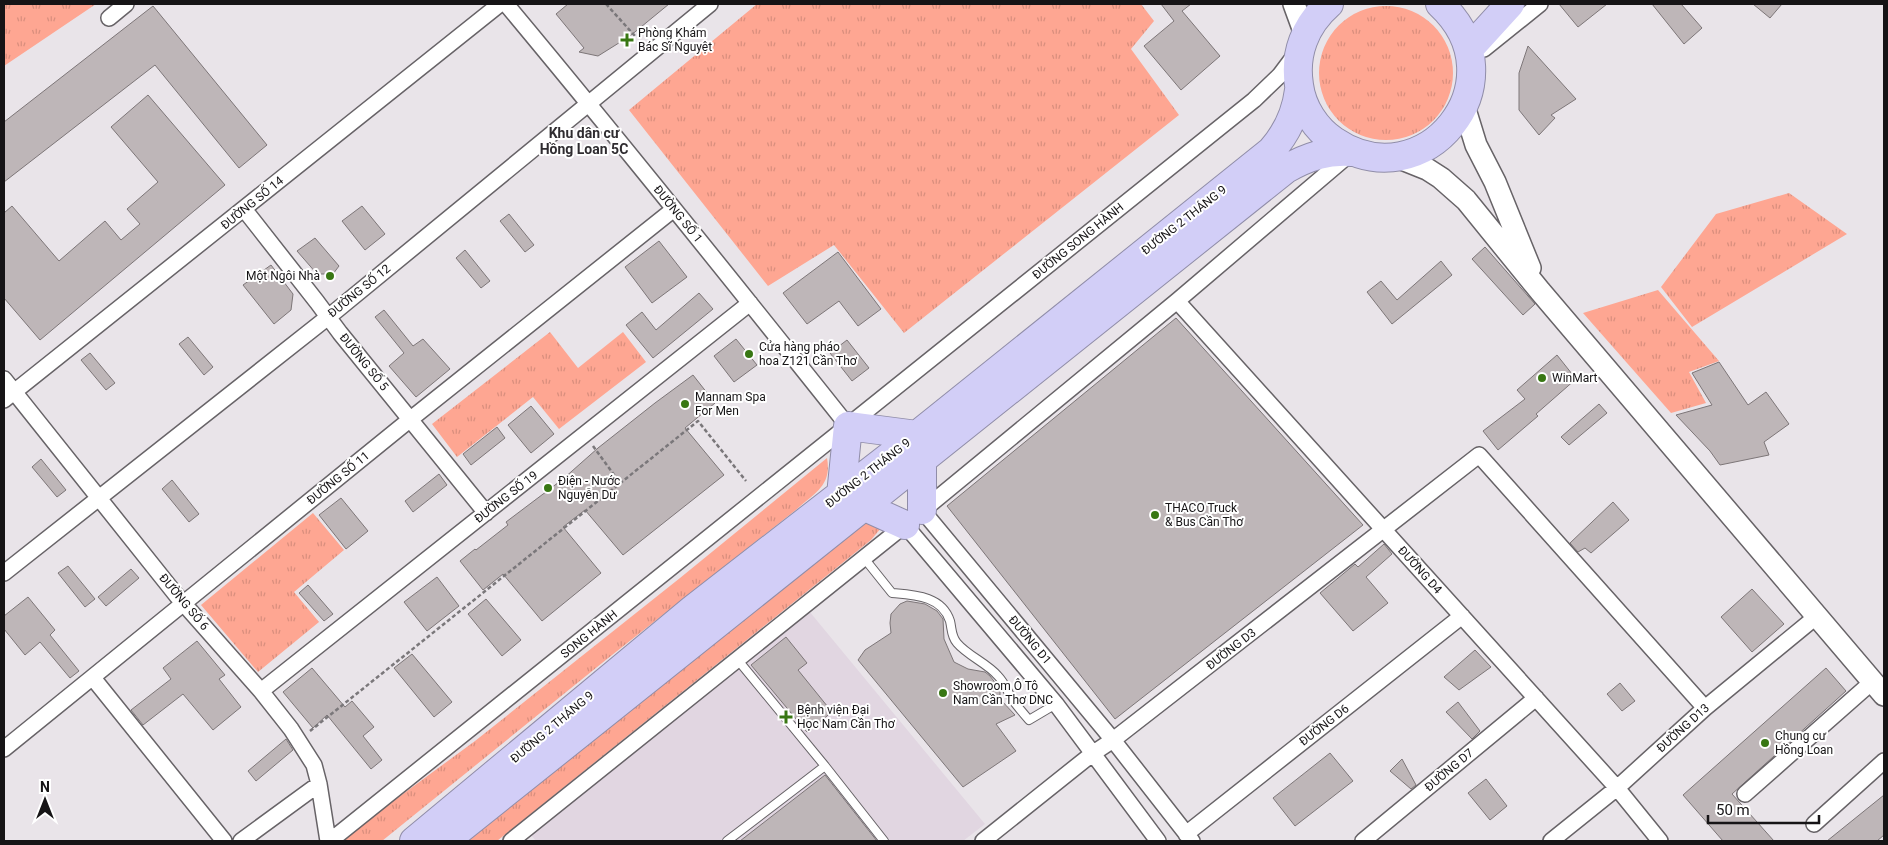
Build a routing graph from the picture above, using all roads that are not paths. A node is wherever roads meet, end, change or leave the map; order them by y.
1 (126, 4) edge
2 (500, 4) edge
3 (506, 4) edge
4 (710, 4) edge
5 (1294, 4) edge
6 (1329, 4) edge
7 (1440, 4) edge
8 (1510, 4) edge
9 (1540, 4) edge
10 (109, 18) dead end
11 (1303, 41) junction
12 (1470, 56) junction
13 (1299, 90) junction
14 (589, 103) junction
15 (1464, 106) junction
16 (1352, 152) junction
17 (1397, 156) junction
18 (244, 209) junction
19 (674, 209) junction
20 (1540, 291) junction
21 (1177, 301) junction
22 (750, 303) junction
23 (327, 317) junction
24 (4, 379) edge
25 (9, 396) edge
26 (410, 419) junction
27 (848, 426) junction
28 (919, 447) junction
29 (99, 499) junction
30 (852, 500) junction
31 (486, 513) junction
32 (914, 518) junction
33 (1384, 530) junction
34 (864, 558) junction
35 (4, 573) edge
36 (184, 604) junction
37 (1462, 616) junction
38 (1816, 616) junction
39 (737, 659) junction
40 (93, 678) junction
41 (1878, 688) edge
42 (261, 691) junction
43 (1536, 698) junction
44 (1056, 704) junction
45 (1705, 708) junction
46 (1113, 740) junction
47 (4, 750) edge
48 (1092, 754) junction
49 (1884, 761) edge
50 (825, 766) junction
51 (319, 784) junction
52 (1617, 788) junction
53 (1745, 794) dead end
54 (1814, 824) dead end
55 (1189, 838) edge
56 (518, 839) edge
57 (224, 841) edge
58 (241, 841) edge
59 (329, 841) edge
60 (414, 841) edge
61 (445, 841) edge
62 (727, 841) edge
63 (884, 841) edge
64 (983, 841) edge
65 (1158, 841) edge
66 (1363, 841) edge
67 (1551, 841) edge
68 (1660, 841) edge

1 - 10 street
2 - 18 street, ĐƯỜNG SỐ 14
3 - 14 street, ĐƯỜNG SỐ 1
4 - 14 street, ĐƯỜNG SỐ 12
5 - 11 street
6 - 11 highway
7 - 12 highway
8 - 12 highway
9 - 12 street
11 - 13 highway
11 - 27 street, ĐƯỜNG SONG HÀNH
12 - 15 highway
13 - 16 highway
13 - 28 highway, ĐƯỜNG 2 THÁNG 9
14 - 19 street, ĐƯỜNG SỐ 1
14 - 23 street, ĐƯỜNG SỐ 12
15 - 17 highway
15 - 20 street
16 - 17 highway
16 - 21 street
16 - 28 highway, ĐƯỜNG 2 THÁNG 9
17 - 20 street
18 - 23 street, ĐƯỜNG SỐ 5
18 - 25 street, ĐƯỜNG SỐ 14
19 - 22 street, ĐƯỜNG SỐ 1
19 - 26 street, ĐƯỜNG SỐ 11
20 - 38 street
21 - 32 street
21 - 33 street, ĐƯỜNG D4
22 - 27 street, ĐƯỜNG SỐ 1
22 - 31 street, ĐƯỜNG SỐ 19
23 - 26 street, ĐƯỜNG SỐ 5
23 - 29 street, ĐƯỜNG SỐ 12
24 - 25 street, ĐƯỜNG SỐ 6
25 - 29 street, ĐƯỜNG SỐ 6
26 - 31 street, ĐƯỜNG SỐ 5
26 - 36 street, ĐƯỜNG SỐ 11
27 - 28 highway
27 - 30 highway
27 - 59 street, SONG HÀNH
28 - 30 highway, ĐƯỜNG 2 THÁNG 9
28 - 32 highway
29 - 35 street, ĐƯỜNG SỐ 12
29 - 36 street, ĐƯỜNG SỐ 6
30 - 32 highway
30 - 60 highway, ĐƯỜNG 2 THÁNG 9
30 - 61 highway, ĐƯỜNG 2 THÁNG 9
31 - 42 street, ĐƯỜNG SỐ 19
32 - 34 street
32 - 44 street, ĐƯỜNG D1
32 - 46 street, ĐƯỜNG D1
33 - 37 street, ĐƯỜNG D4
33 - 45 street, ĐƯỜNG D3
33 - 46 street, ĐƯỜNG D3
34 - 39 street
34 - 44 lane
36 - 40 street, ĐƯỜNG SỐ 11
36 - 42 street, ĐƯỜNG SỐ 6
37 - 43 street, ĐƯỜNG D4
37 - 55 street, ĐƯỜNG D6
38 - 41 street
38 - 45 street, ĐƯỜNG D13
39 - 50 lane
39 - 56 street
40 - 47 street, ĐƯỜNG SỐ 11
40 - 57 street
41 - 53 street
42 - 51 street, ĐƯỜNG SỐ 6
43 - 52 street, ĐƯỜNG D4
43 - 66 street, ĐƯỜNG D7
44 - 48 street, ĐƯỜNG D1
45 - 52 street, ĐƯỜNG D13
46 - 48 street, ĐƯỜNG D3
46 - 55 street, ĐƯỜNG D1
48 - 64 street, ĐƯỜNG D3
48 - 65 street, ĐƯỜNG D1
49 - 54 street
50 - 62 lane
50 - 63 lane
51 - 58 street
51 - 59 street, ĐƯỜNG SỐ 6
52 - 67 street, ĐƯỜNG D13
52 - 68 street, ĐƯỜNG D4

